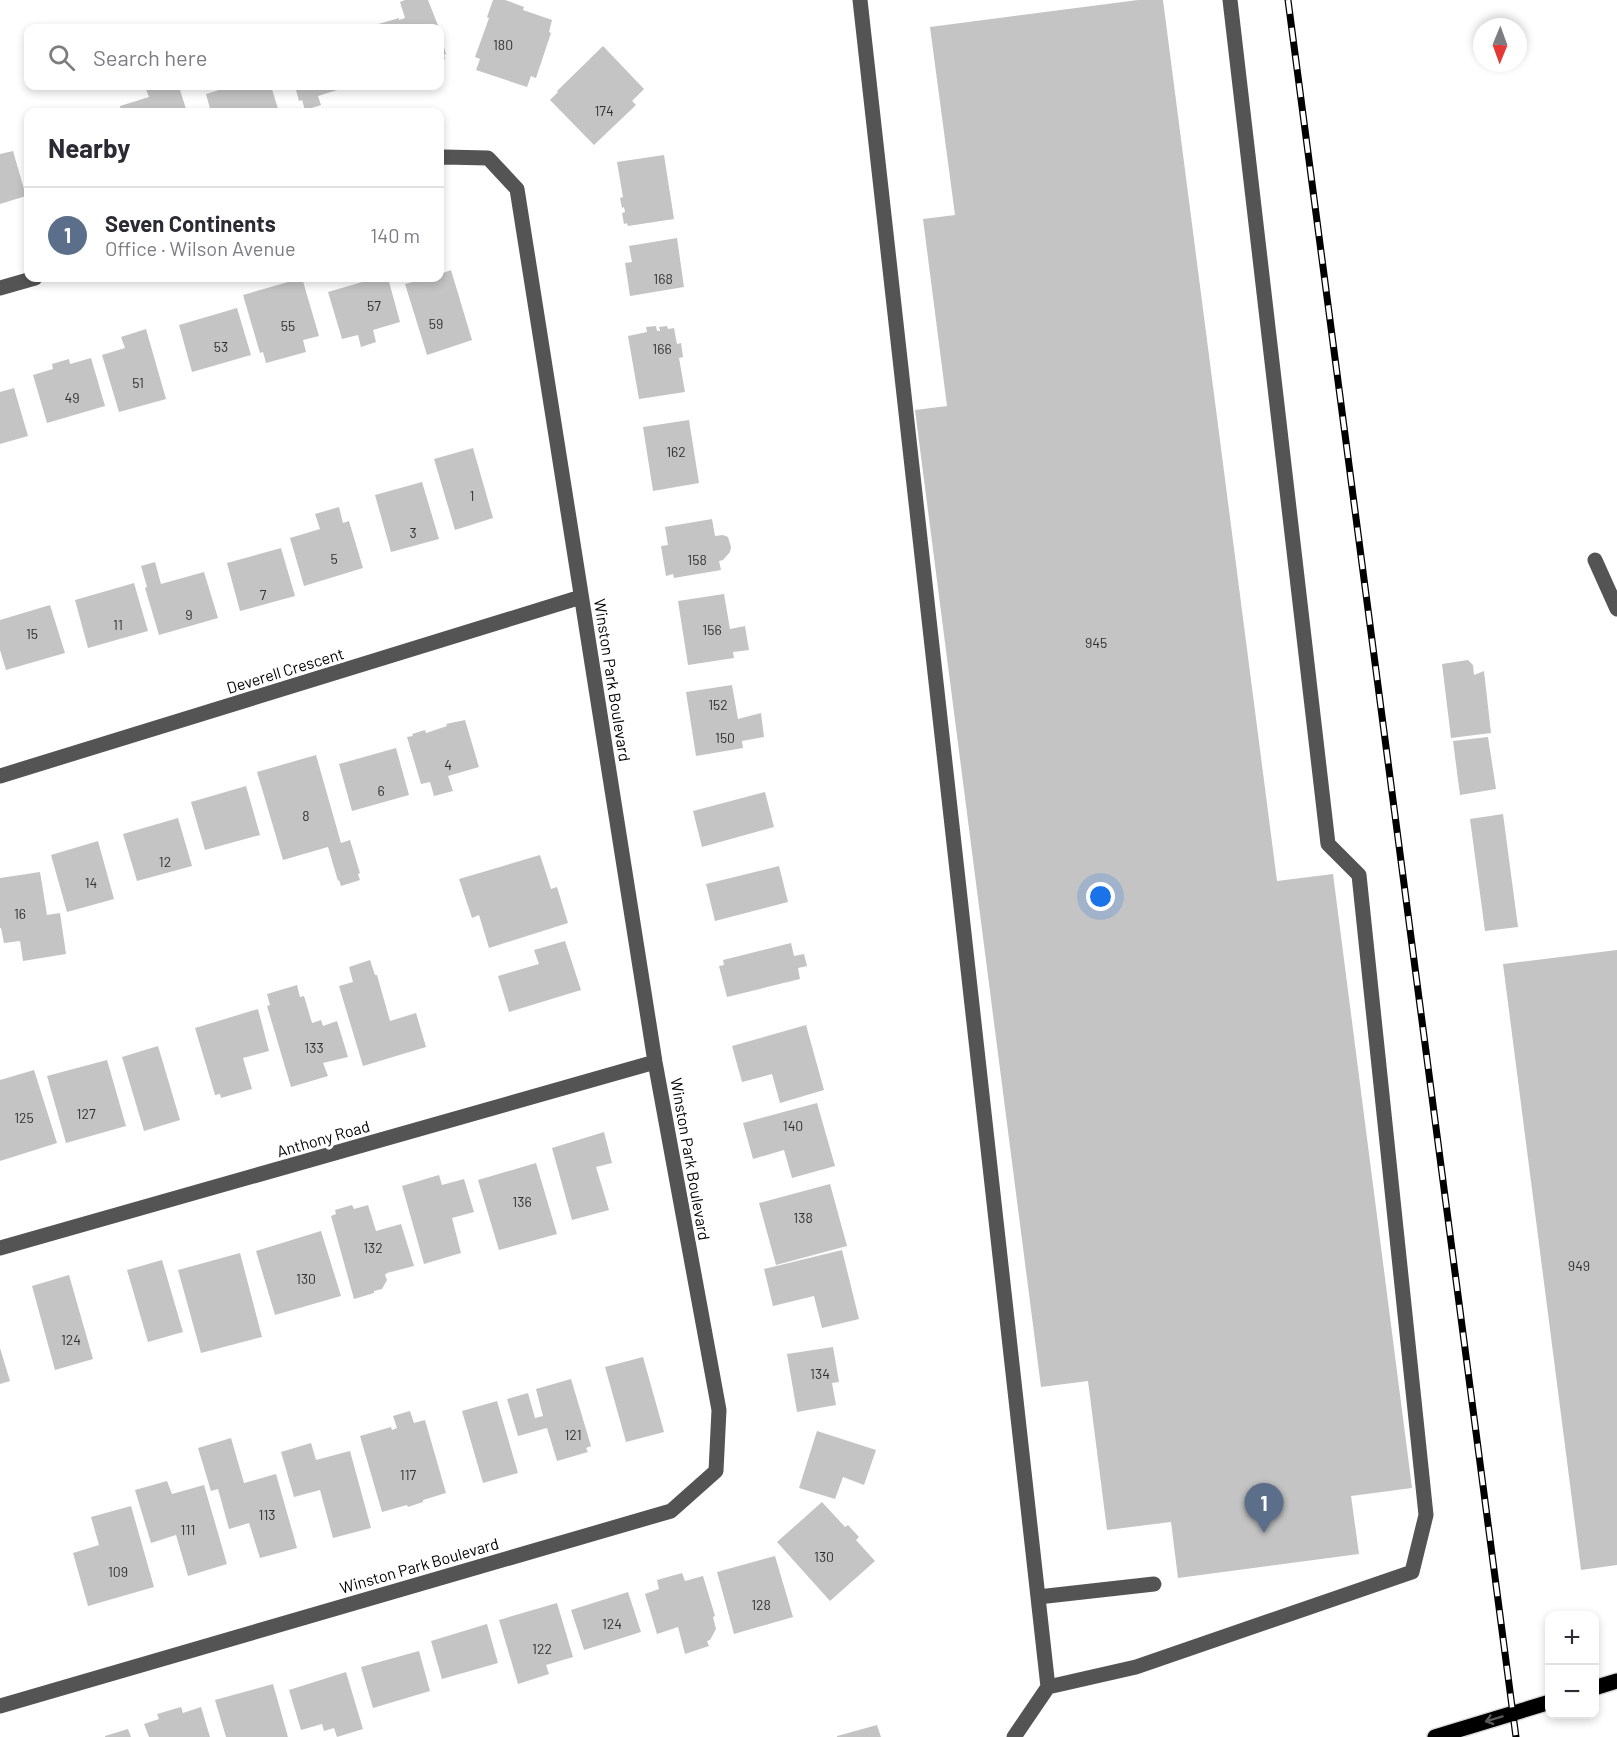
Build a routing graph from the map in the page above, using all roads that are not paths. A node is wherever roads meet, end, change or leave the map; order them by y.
1 (860, 0) edge
2 (1230, 0) edge
3 (444, 158) edge
4 (24, 281) edge
5 (0, 288) edge
6 (1595, 560) dead end
7 (581, 597) junction
8 (1617, 609) edge
9 (0, 776) edge
10 (655, 1062) junction
11 (0, 1248) edge
12 (1154, 1584) dead end
13 (1038, 1597) junction
14 (1617, 1681) edge
15 (1599, 1686) edge
16 (1048, 1687) junction
17 (1545, 1704) edge
18 (0, 1706) edge
19 (1014, 1737) edge
20 (1435, 1737) edge

1 - 13 street
2 - 16 street
3 - 7 street, Winston Park Boulevard
4 - 5 street
6 - 8 street
7 - 9 street, Deverell Crescent
7 - 10 street, Winston Park Boulevard
10 - 11 street, Anthony Road
10 - 18 street, Winston Park Boulevard
12 - 13 street
13 - 16 street
14 - 15 main road
16 - 19 street
17 -> 20 main road

